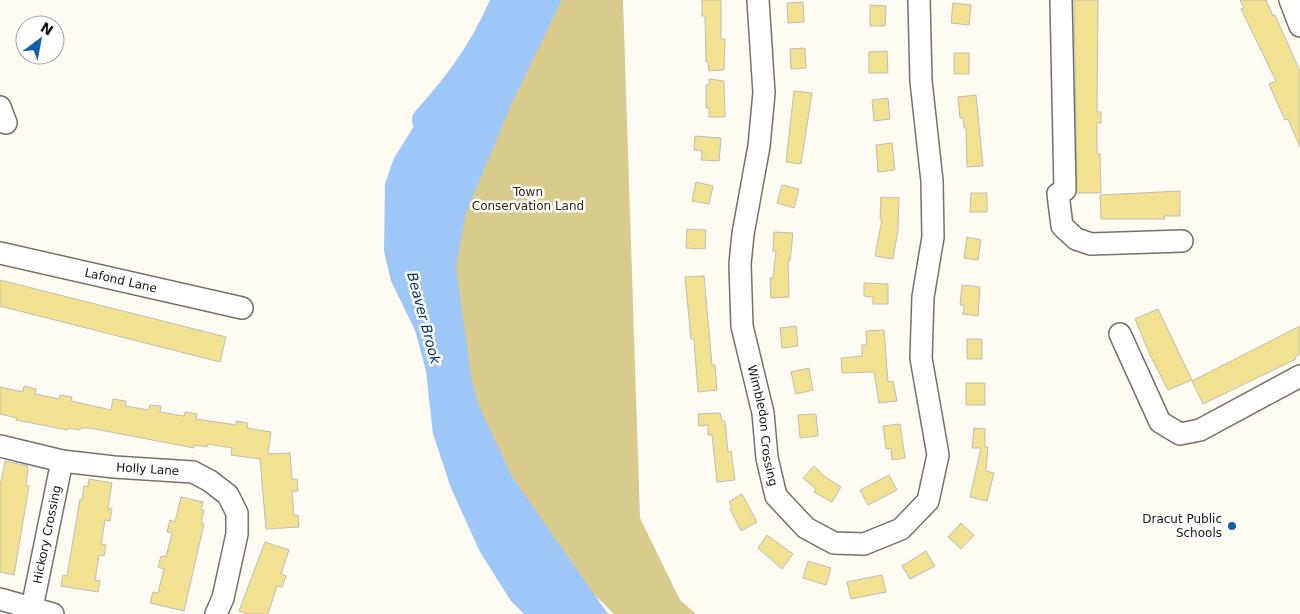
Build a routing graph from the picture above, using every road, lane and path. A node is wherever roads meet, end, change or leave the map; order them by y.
1 (758, 0) edge
2 (919, 0) edge
3 (1061, 0) edge
4 (1290, 0) edge
5 (1300, 26) edge
6 (1182, 242) dead end
7 (0, 253) edge
8 (242, 308) dead end
9 (1120, 334) dead end
10 (1300, 376) edge
11 (0, 446) edge
12 (62, 461) junction
13 (0, 599) edge
14 (32, 608) junction
15 (53, 614) edge
16 (216, 614) edge

1 - 2 street, Wimbledon Crossing
3 - 6 street
4 - 5 street
7 - 8 street, Lafond Lane
9 - 10 street
11 - 12 street, Holly Lane
12 - 14 street, Hickory Crossing
12 - 16 street, Holly Lane
13 - 14 street
14 - 15 street

